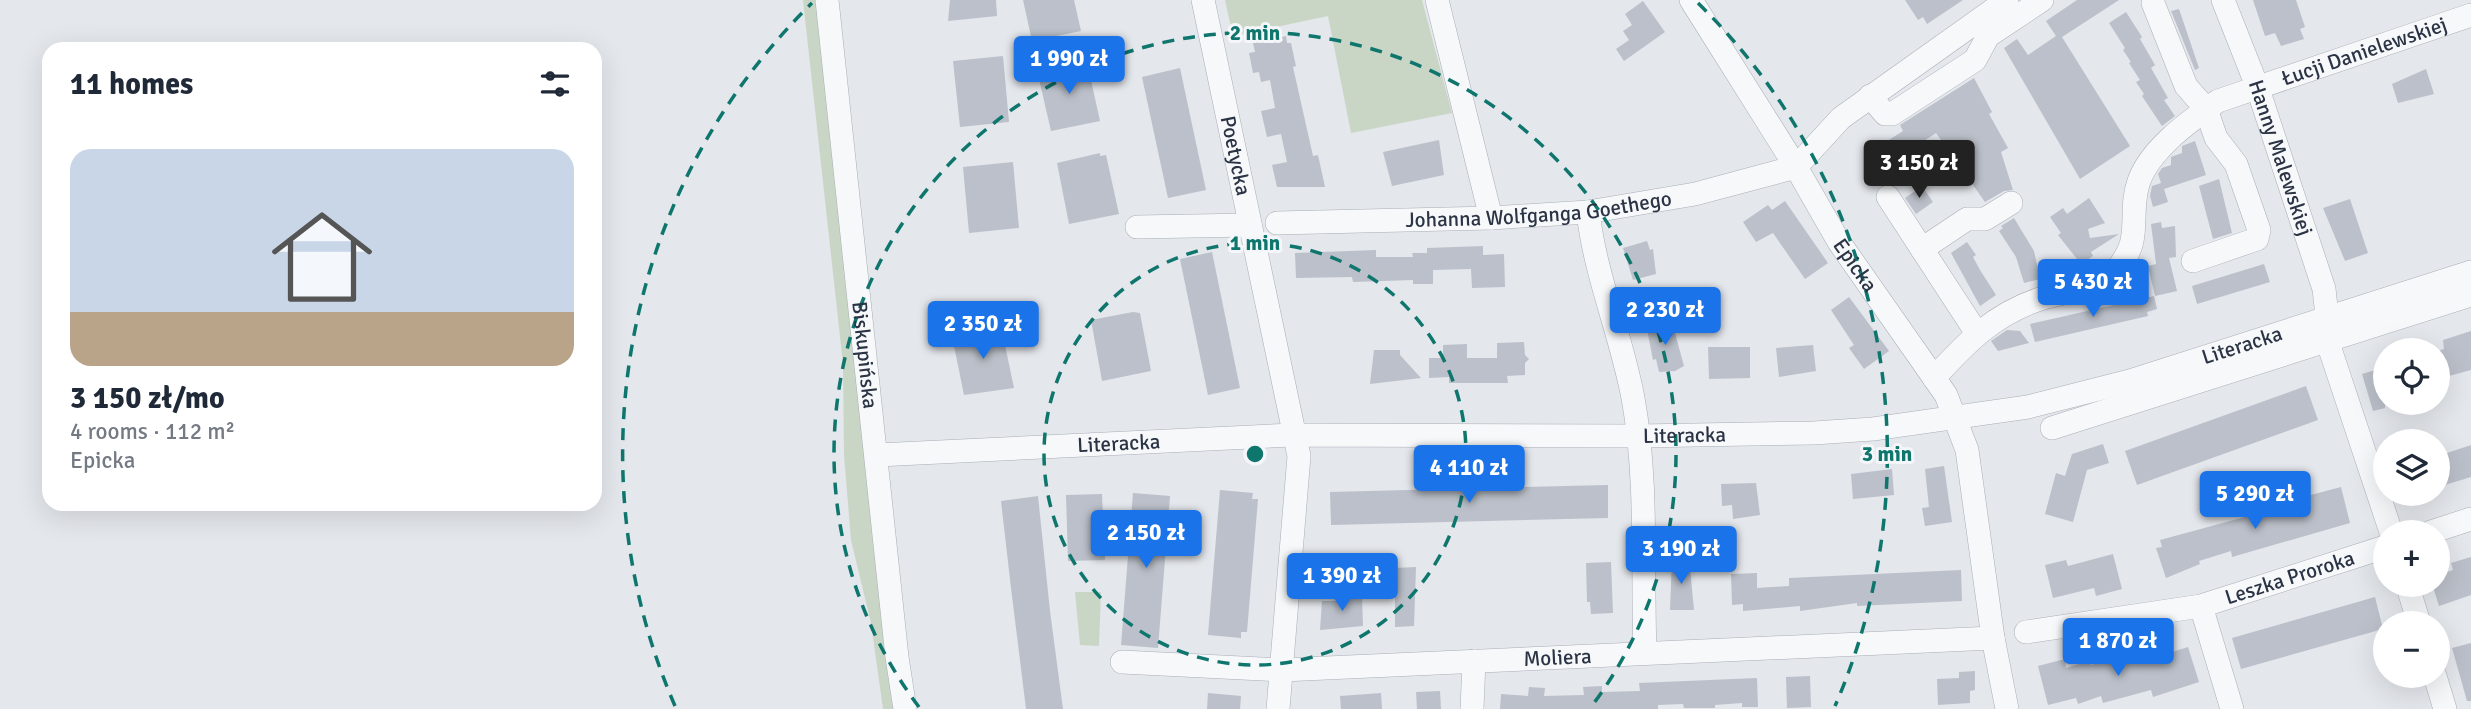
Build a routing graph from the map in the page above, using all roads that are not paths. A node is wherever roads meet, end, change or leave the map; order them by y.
1 (828, 0) edge
2 (1203, 0) edge
3 (1437, 0) edge
4 (1691, 0) edge
5 (2007, 0) edge
6 (2042, 0) edge
7 (2223, 0) edge
8 (2153, 3) dead end
9 (2462, 11) edge
10 (2258, 86) junction
11 (1870, 96) junction
12 (2206, 110) junction
13 (1796, 167) junction
14 (1888, 197) dead end
15 (2011, 203) dead end
16 (1588, 212) junction
17 (1490, 218) junction
18 (1277, 223) dead end
19 (1250, 225) junction
20 (1137, 227) dead end
21 (1922, 249) junction
22 (2193, 261) dead end
23 (2471, 272) edge
24 (2471, 295) edge
25 (2329, 328) junction
26 (1976, 332) junction
27 (1934, 378) junction
28 (1956, 419) junction
29 (2052, 428) dead end
30 (1293, 435) junction
31 (1639, 436) junction
32 (877, 455) junction
33 (2471, 519) edge
34 (2387, 520) edge
35 (2450, 526) edge
36 (2373, 551) edge
37 (2201, 606) junction
38 (2026, 632) dead end
39 (1993, 638) junction
40 (1645, 653) junction
41 (1122, 662) dead end
42 (1474, 662) junction
43 (1282, 670) junction
44 (2439, 688) edge
45 (905, 709) edge
46 (1278, 709) edge
47 (1472, 709) edge
48 (2007, 709) edge
49 (2232, 709) edge
50 (2445, 709) edge

1 - 32 street, Biskupińska
2 - 19 street, Poetycka
3 - 17 street
4 - 13 street, Epicka
5 - 11 street
6 - 11 street
7 - 10 street, Hanny Malewskiej
8 - 12 street
9 - 10 street, Łucji Danielewskiej
10 - 12 street, Łucji Danielewskiej
10 - 25 street, Hanny Malewskiej
11 - 13 street
12 - 22 street
12 - 26 street, Łucji Danielewskiej
13 - 16 street, Johanna Wolfganga Goethego
13 - 27 street, Epicka
14 - 21 street
15 - 21 street
16 - 17 street, Johanna Wolfganga Goethego
16 - 31 street
17 - 18 street, Johanna Wolfganga Goethego
19 - 20 street
19 - 30 street, Poetycka
21 - 26 street
23 - 25 street, Literacka
24 - 25 street
25 - 28 street, Literacka
25 - 29 street
25 - 34 street, Hanny Malewskiej
26 - 27 street, Łucji Danielewskiej
27 - 28 street, Epicka
28 - 31 street, Literacka
28 - 39 street, Epicka
30 - 31 street, Literacka
30 - 32 street, Literacka
30 - 43 street, Poetycka
31 - 40 street
32 - 45 street, Biskupińska
33 - 35 street
36 - 37 street, Leszka Proroka
37 - 38 street, Leszka Proroka
37 - 49 street
39 - 40 street, Moliera
39 - 48 street, Epicka
40 - 42 street, Moliera
41 - 43 street, Moliera
42 - 43 street, Moliera
42 - 47 street
43 - 46 street, Poetycka
44 - 50 street

